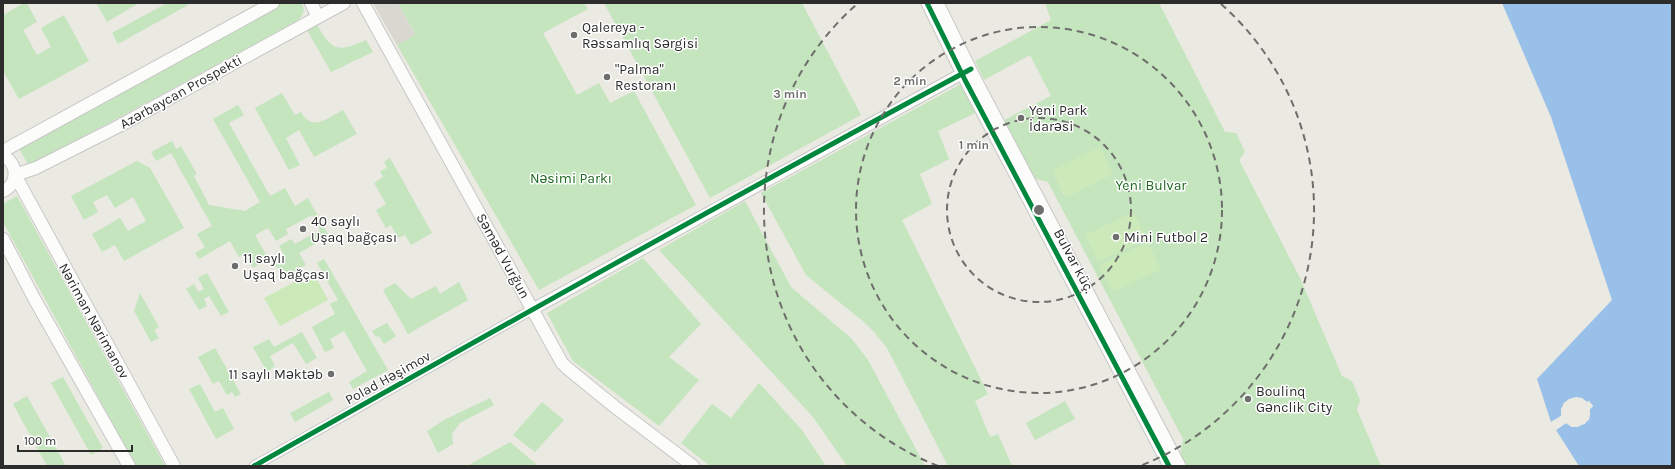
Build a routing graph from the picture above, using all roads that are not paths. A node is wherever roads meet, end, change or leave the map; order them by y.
1 (272, 3) edge
2 (311, 3) edge
3 (344, 3) edge
4 (363, 3) edge
5 (927, 3) edge
6 (938, 3) edge
7 (318, 17) junction
8 (966, 72) junction
9 (3, 151) edge
10 (3, 156) edge
11 (15, 175) junction
12 (3, 191) edge
13 (3, 239) edge
14 (533, 309) junction
15 (1136, 392) junction
16 (129, 466) edge
17 (174, 466) edge
18 (254, 466) edge
19 (693, 466) edge
20 (1169, 466) edge
21 (1180, 466) edge

1 - 9 main road
2 - 7 main road
3 - 7 main road, Azərbaycan Prospekti
4 - 14 main road, Səməd Vurğun
5 - 8 street, Bulvar küç.
6 - 8 street, Bulvar küç.
7 - 11 main road, Azərbaycan Prospekti
8 - 14 street
8 - 15 street, Bulvar küç.
10 - 11 main road, Nəriman Nərimanov
11 - 12 main road
11 - 17 main road, Nəriman Nərimanov
13 - 16 main road
14 - 18 street, Polad Həşimov
14 - 19 main road, Səməd Vurğun
15 - 20 street, Bulvar küç.
15 - 21 street, Bulvar küç.

